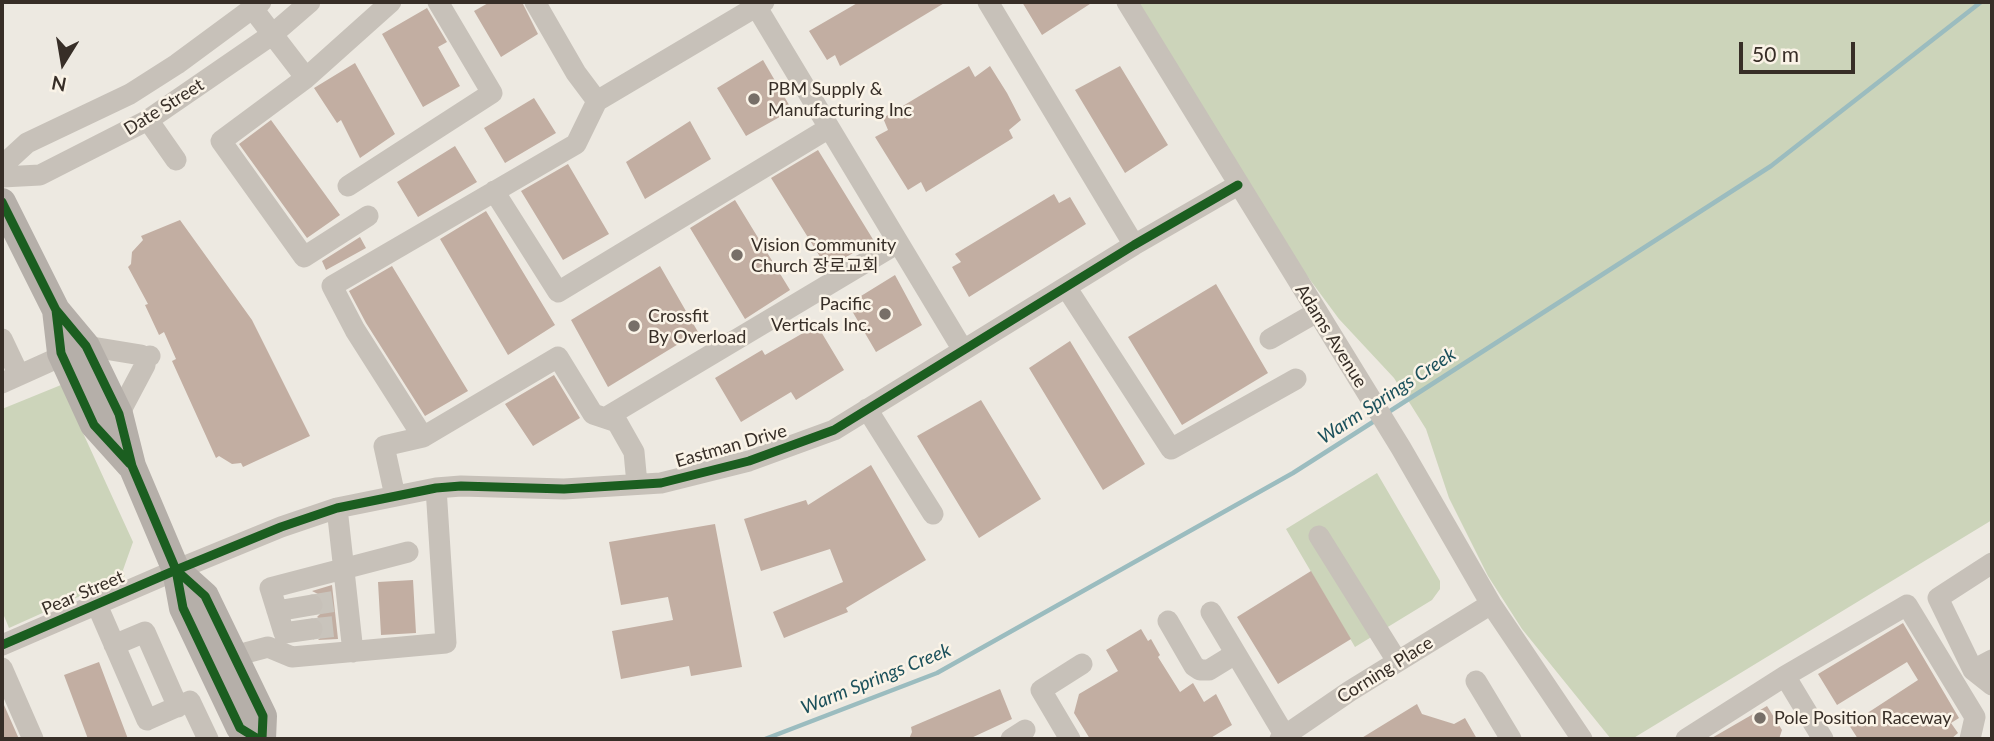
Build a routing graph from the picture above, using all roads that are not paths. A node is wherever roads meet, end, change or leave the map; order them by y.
1 (230, 2) edge
2 (310, 2) edge
3 (391, 2) edge
4 (438, 2) edge
5 (535, 2) edge
6 (988, 2) edge
7 (1127, 2) edge
8 (760, 4) edge
9 (257, 5) edge
10 (219, 34) junction
11 (273, 34) junction
12 (306, 78) junction
13 (597, 101) junction
14 (148, 120) junction
15 (829, 128) junction
16 (176, 160) dead end
17 (2, 166) edge
18 (2, 177) edge
19 (348, 186) dead end
20 (1238, 186) junction
21 (494, 191) junction
22 (2, 202) edge
23 (368, 216) dead end
24 (898, 243) junction
25 (1134, 245) junction
26 (1066, 287) junction
27 (1317, 312) junction
28 (2, 339) edge
29 (1270, 339) dead end
30 (963, 350) junction
31 (74, 351) junction
32 (10, 379) edge
33 (1296, 379) dead end
34 (867, 409) junction
35 (119, 414) junction
36 (605, 418) junction
37 (423, 437) junction
38 (132, 466) junction
39 (637, 484) junction
40 (436, 488) junction
41 (395, 496) junction
42 (337, 508) junction
43 (933, 514) dead end
44 (1319, 536) dead end
45 (408, 552) dead end
46 (1992, 563) edge
47 (344, 568) junction
48 (176, 570) junction
49 (1491, 604) junction
50 (97, 605) junction
51 (312, 605) tunnel mouth
52 (277, 611) junction
53 (1211, 612) dead end
54 (1168, 621) dead end
55 (312, 629) tunnel mouth
56 (2, 645) edge
57 (114, 645) junction
58 (353, 652) junction
59 (1236, 654) junction
60 (234, 656) junction
61 (1992, 660) edge
62 (1397, 661) junction
63 (1082, 664) dead end
64 (2, 668) edge
65 (1973, 670) junction
66 (1785, 676) junction
67 (1476, 681) dead end
68 (1992, 685) edge
69 (178, 707) junction
70 (1282, 738) edge
71 (33, 739) edge
72 (208, 739) edge
73 (260, 739) edge
74 (1070, 739) edge
75 (1511, 739) edge
76 (1582, 739) edge
77 (1686, 739) edge
78 (1823, 739) edge
79 (1970, 739) edge

1 - 10 street
2 - 11 street, Date Street
3 - 12 street
4 - 19 street
5 - 13 street
6 - 25 street
7 - 20 street, Adams Avenue
8 - 13 street
8 - 15 street
9 - 10 street, Date Street
9 - 11 street
10 - 17 street, Date Street
11 - 12 street
11 - 14 street, Date Street
12 - 23 street
13 - 21 street
14 - 16 street
14 - 18 street, Date Street
15 - 21 street
15 - 24 street
20 - 25 street, Eastman Drive
20 - 27 street, Adams Avenue
21 - 37 street
22 - 31 main road
24 - 30 street
24 - 36 street
25 - 26 street, Eastman Drive
26 - 30 street, Eastman Drive
26 - 33 street
27 - 29 street
27 - 49 street, Adams Avenue
28 - 32 street
30 - 34 street, Eastman Drive
31 - 32 street
31 - 35 main road
31 - 35 street
31 - 38 main road
34 - 39 street, Eastman Drive
34 - 43 street
35 - 38 main road
36 - 37 street
36 - 39 street
37 - 41 street
38 - 48 main road
39 - 40 street, Eastman Drive
40 - 41 street, Eastman Drive
40 - 58 street
41 - 42 street, Eastman Drive
42 - 47 street
42 - 48 street, Eastman Drive
44 - 62 street
45 - 47 street
46 - 65 street
47 - 52 street
47 - 58 street
48 - 50 street, Pear Street
48 - 60 main road
48 - 73 main road
49 - 62 street, Corning Place
49 - 76 street, Adams Avenue
50 - 56 street, Pear Street
50 - 57 street
51 - 52 street
52 - 55 street
53 - 59 street
54 - 59 street
57 - 69 street
57 - 69 street
58 - 60 street
59 - 70 street
60 - 73 main road
61 - 65 street
62 - 70 street, Corning Place
63 - 74 street
64 - 71 street
65 - 68 street
66 - 77 street
66 - 78 street
66 - 79 street
67 - 75 street
69 - 72 street

